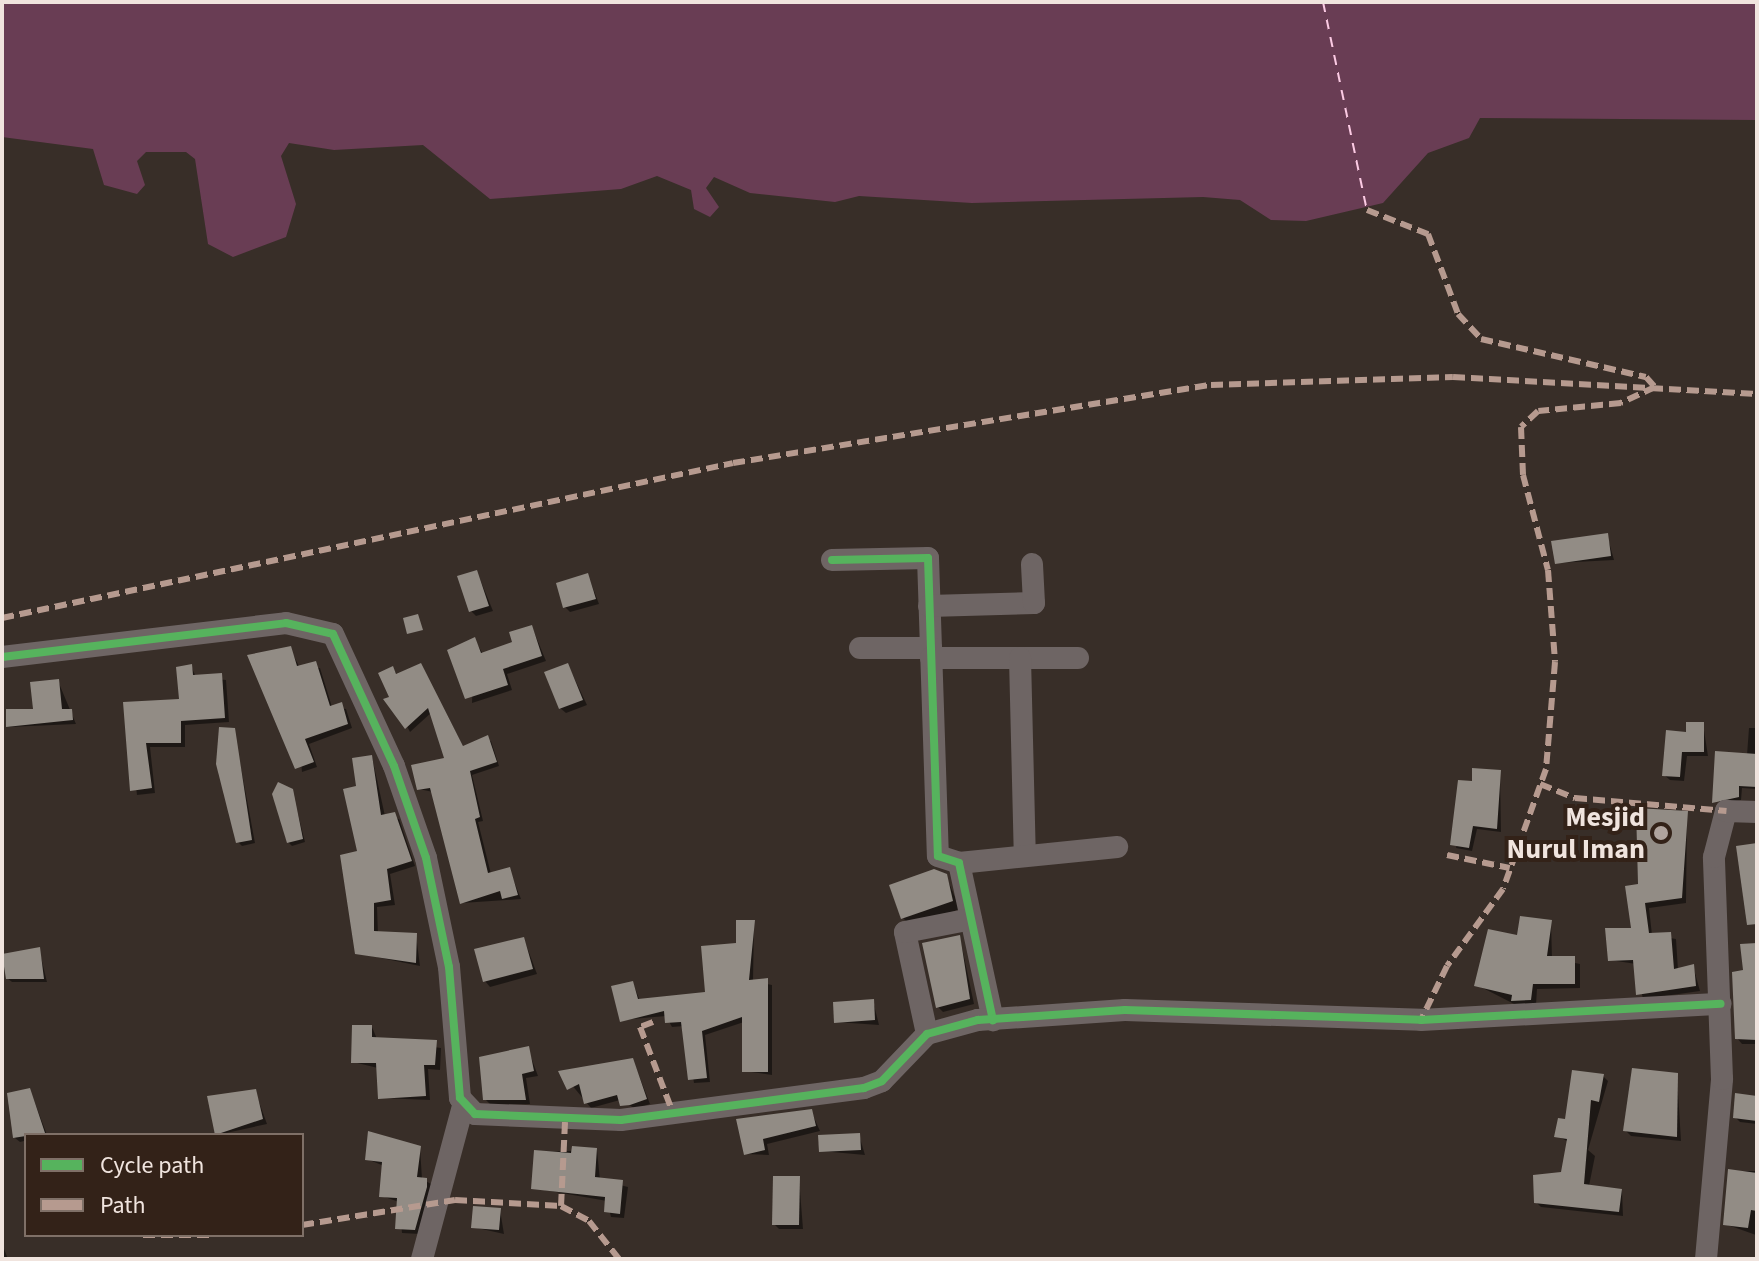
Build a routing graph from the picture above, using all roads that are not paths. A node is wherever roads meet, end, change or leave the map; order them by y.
1 (832, 560) dead end
2 (1032, 564) dead end
3 (929, 606) junction
4 (860, 648) dead end
5 (931, 653) junction
6 (2, 657) edge
7 (1020, 658) junction
8 (1078, 658) dead end
9 (1757, 812) edge
10 (1117, 847) dead end
11 (1025, 856) junction
12 (959, 863) junction
13 (971, 919) junction
14 (1721, 1004) junction
15 (993, 1020) junction
16 (927, 1034) junction
17 (463, 1106) junction
18 (422, 1259) edge
19 (1706, 1259) edge

1 - 3 street
2 - 3 street
3 - 5 street
4 - 5 street
5 - 7 street
5 - 12 street
6 - 17 street
7 - 8 street
7 - 11 street
9 - 14 street
10 - 11 street
11 - 12 street
12 - 13 street
13 - 15 street
13 - 16 street
14 - 15 street
14 - 19 street
15 - 16 street
16 - 17 street
17 - 18 street

